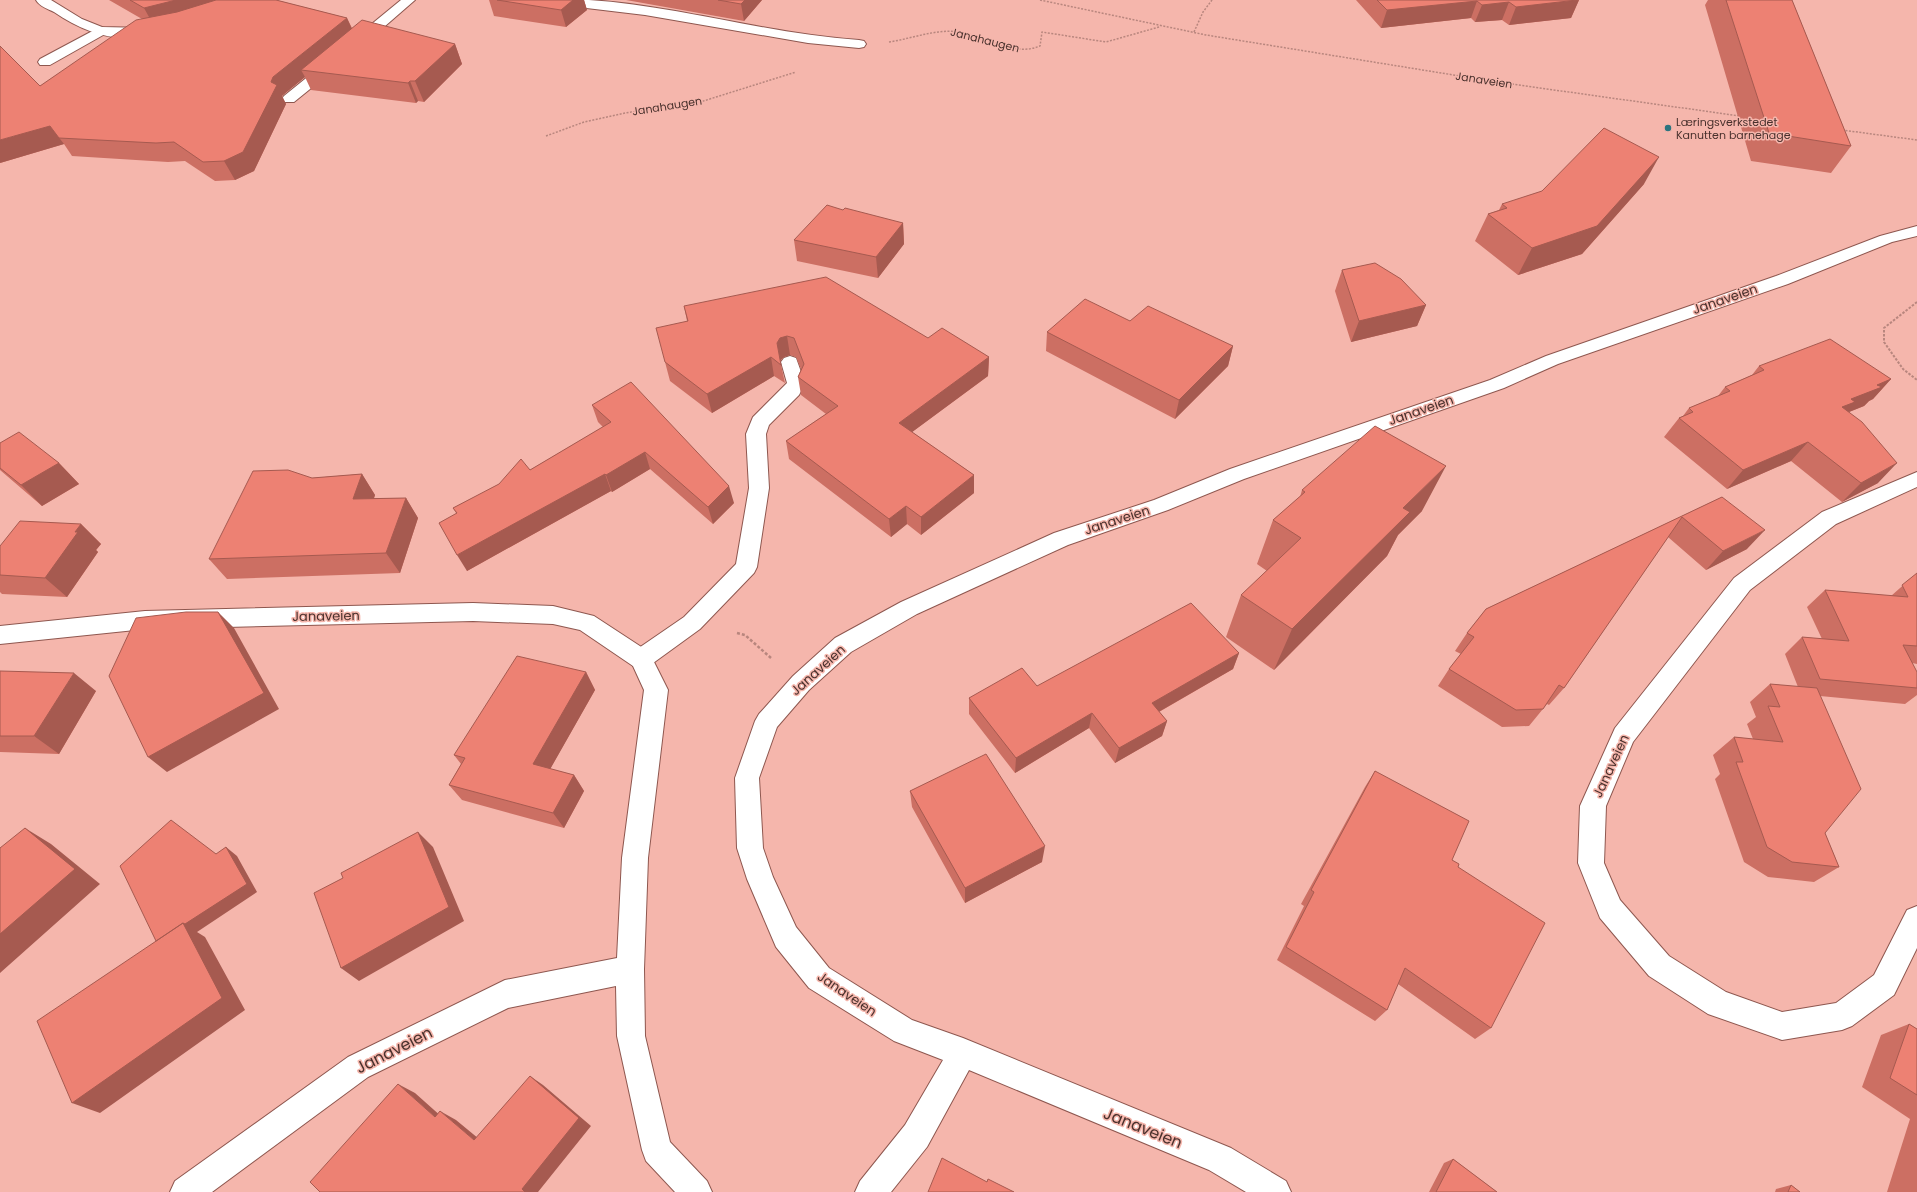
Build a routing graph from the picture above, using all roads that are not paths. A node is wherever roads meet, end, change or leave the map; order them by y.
1 (42, 0) edge
2 (409, 0) edge
3 (553, 0) edge
4 (100, 31) junction
5 (159, 31) edge
6 (859, 44) road end
7 (45, 62) dead end
8 (289, 99) dead end
9 (1917, 231) edge
10 (790, 362) dead end
11 (1917, 479) edge
12 (0, 635) edge
13 (641, 659) junction
14 (1917, 919) edge
15 (630, 969) junction
16 (963, 1053) junction
17 (186, 1192) edge
18 (696, 1192) edge
19 (870, 1192) edge
20 (1275, 1192) edge

1 - 4 street
2 - 8 street
3 - 6 street
4 - 5 street
4 - 7 street
9 - 16 street, Janaveien
10 - 13 street
11 - 14 street, Janaveien
12 - 13 street, Janaveien
13 - 15 street
15 - 17 street, Janaveien
15 - 18 street
16 - 19 street
16 - 20 street, Janaveien

